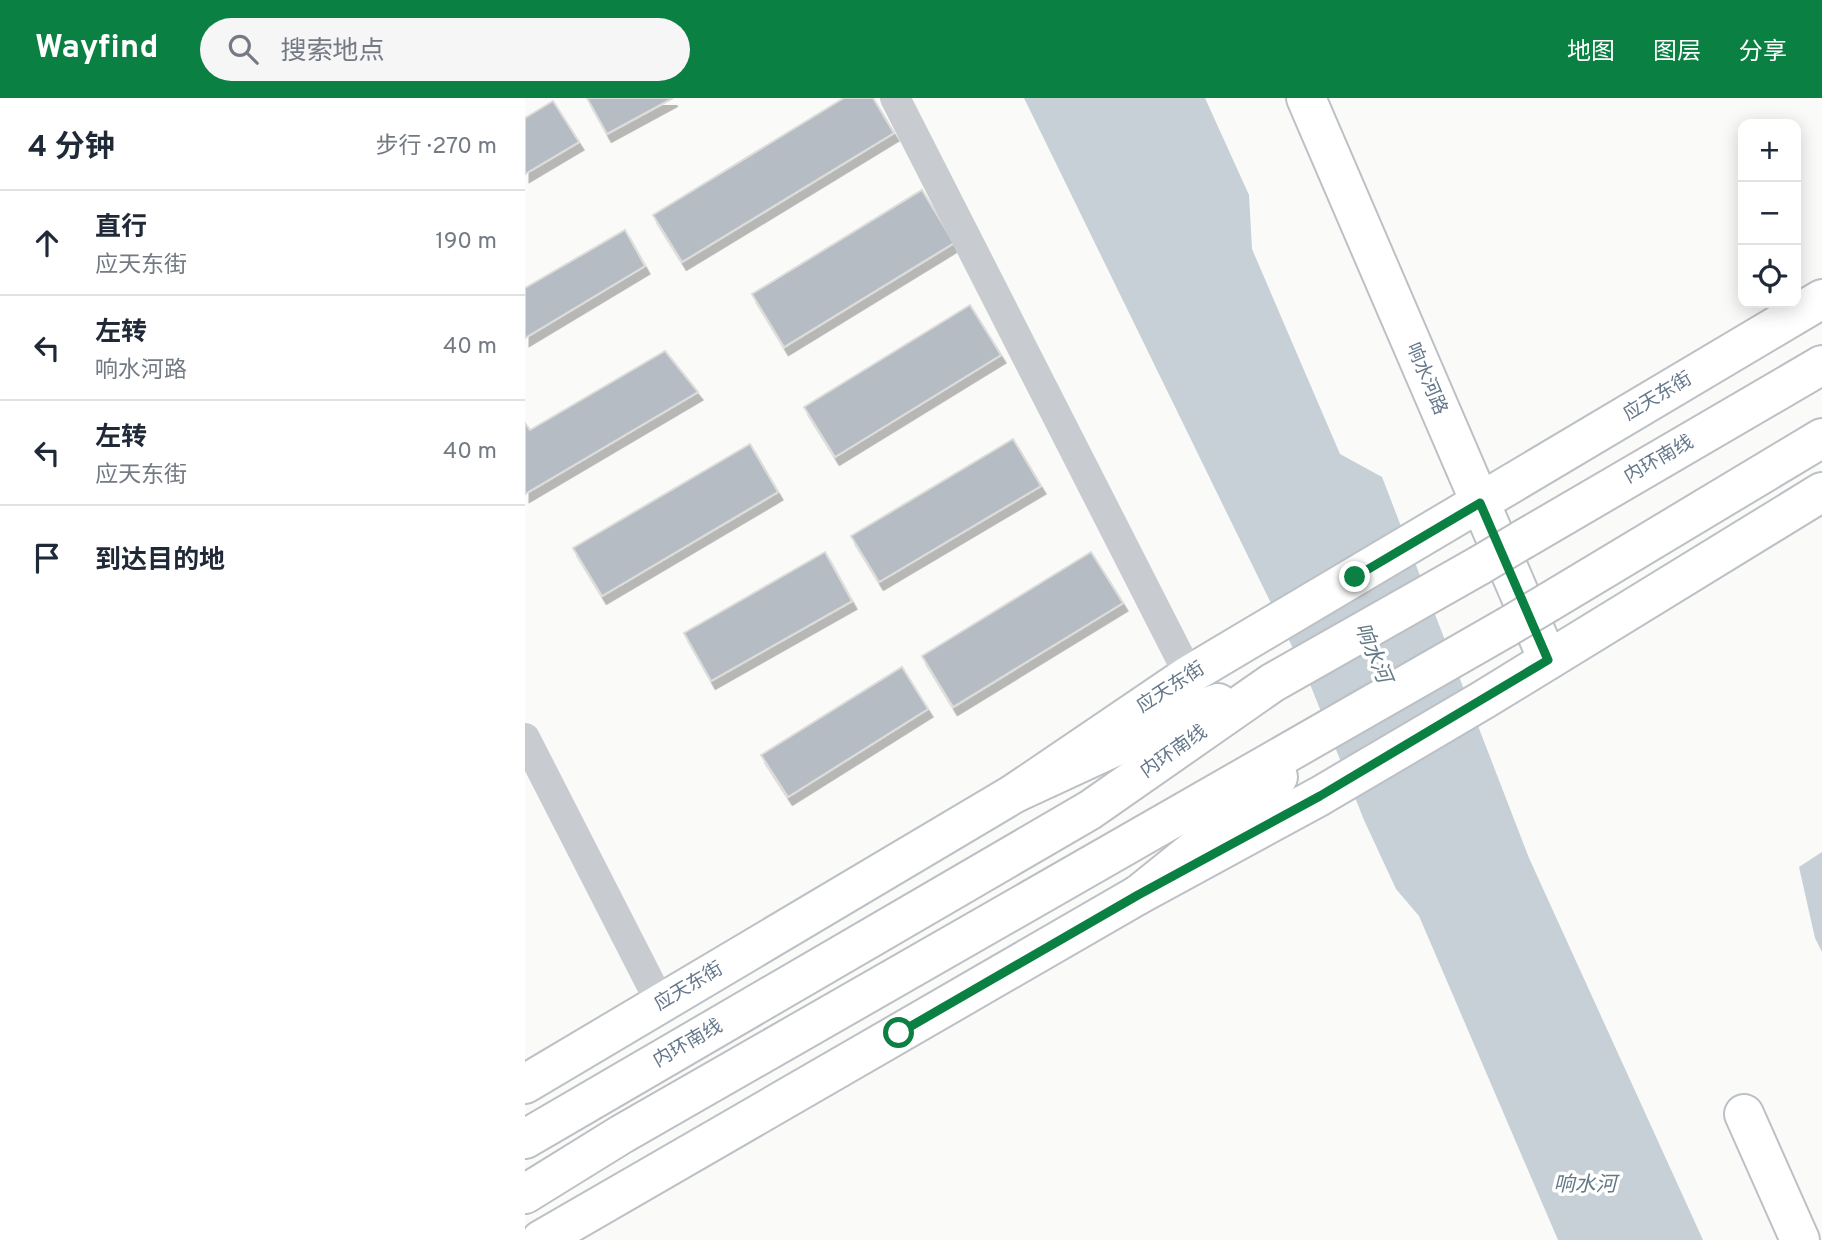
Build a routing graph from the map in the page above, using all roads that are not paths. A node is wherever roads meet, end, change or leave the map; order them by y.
1 (895, 98) edge
2 (1305, 98) edge
3 (1822, 299) edge
4 (1815, 367) edge
5 (1822, 438) edge
6 (1822, 492) edge
7 (1480, 503) junction
8 (1548, 660) junction
9 (1189, 675) junction
10 (1272, 683) junction
11 (1321, 735) junction
12 (525, 738) edge
13 (1015, 793) junction
14 (1138, 895) junction
15 (661, 1004) junction
16 (525, 1084) edge
17 (1744, 1114) dead end
18 (525, 1139) edge
19 (525, 1194) edge
20 (541, 1240) edge
21 (1800, 1240) edge

1 - 9 street
2 - 7 main road, 响水河路
3 - 7 main road, 应天东街
4 - 10 main road, 内环南线, bridge
5 - 11 main road, bridge
6 - 8 main road
7 - 8 main road, 响水河路
7 - 9 main road, 应天东街
8 - 14 main road
9 - 13 main road, 应天东街
10 - 13 main road
10 - 18 main road, 内环南线
11 - 14 main road
11 - 19 main road
12 - 15 street
13 - 15 main road, 应天东街
14 - 20 main road
15 - 16 main road, 应天东街
17 - 21 main road

